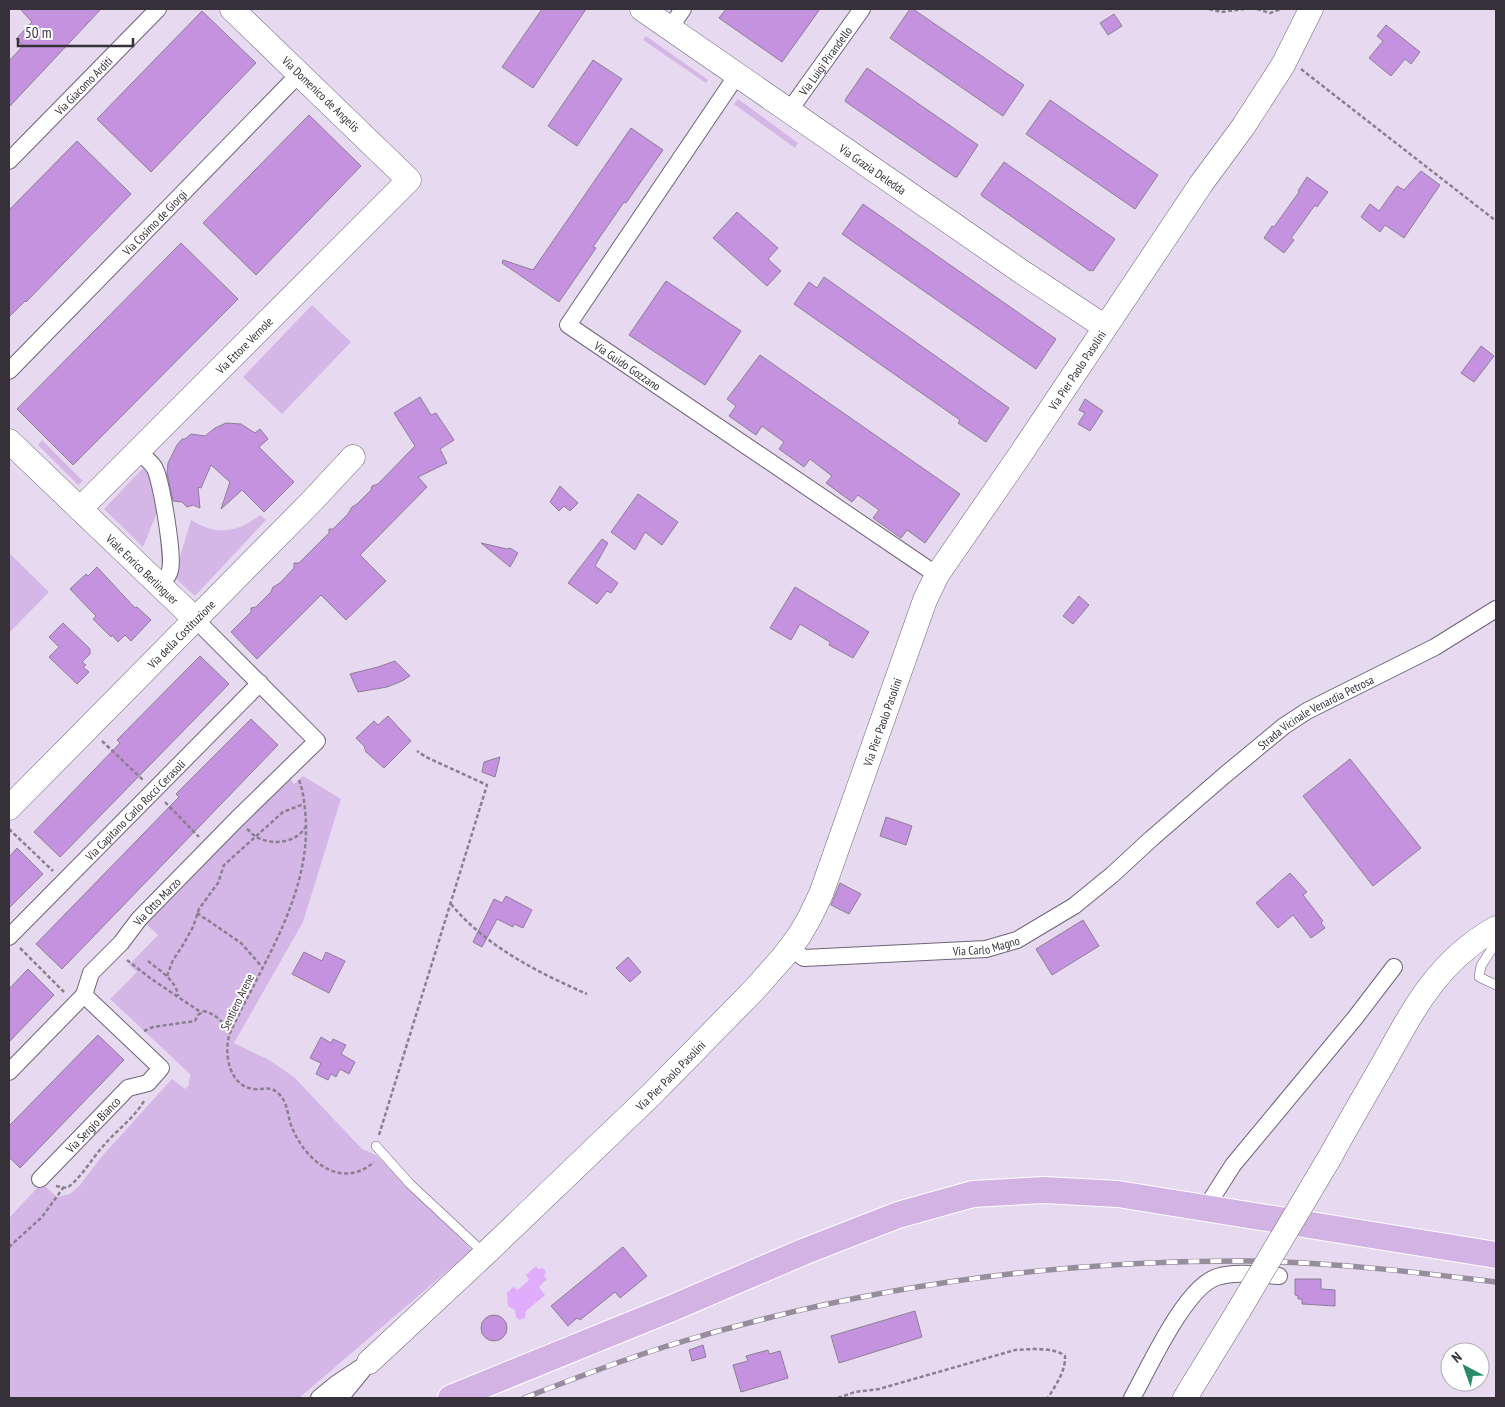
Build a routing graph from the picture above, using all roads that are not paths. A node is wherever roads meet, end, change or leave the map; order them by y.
1 (158, 9) edge
2 (232, 9) edge
3 (642, 9) edge
4 (862, 9) edge
5 (1311, 9) edge
6 (676, 18) edge
7 (299, 74) junction
8 (737, 75) junction
9 (789, 111) junction
10 (9, 161) edge
11 (409, 180) joint
12 (1105, 327) junction
13 (9, 371) edge
14 (9, 442) edge
15 (137, 451) junction
16 (353, 457) dead end
17 (80, 509) junction
18 (938, 575) junction
19 (160, 586) junction
20 (1496, 609) edge
21 (195, 619) junction
22 (260, 683) junction
23 (317, 741) joint
24 (9, 808) edge
25 (1150, 839) joint
26 (1493, 930) edge
27 (9, 937) edge
28 (790, 948) junction
29 (1394, 967) dead end
30 (1496, 985) edge
31 (84, 996) junction
32 (9, 1072) edge
33 (376, 1146) road end
34 (42, 1177) road end
35 (1205, 1209) junction
36 (485, 1254) junction
37 (1496, 1255) edge
38 (1279, 1276) dead end
39 (369, 1362) junction
40 (345, 1396) edge
41 (319, 1398) edge
42 (451, 1398) edge
43 (1132, 1398) edge
44 (1185, 1398) edge

1 - 10 street, Via Giacomo Arditi
2 - 7 street, Via Domenico de Angelis
3 - 6 street, Via Grazia Deledda
4 - 9 street, Via Luigi Pirandello
5 - 12 street, Via Pier Paolo Pasolini
6 - 8 street, Via Grazia Deledda
7 - 11 street, Via Domenico de Angelis
7 - 13 street, Via Cosimo de Giorgi
8 - 9 street, Via Grazia Deledda
8 - 18 street, Via Guido Gozzano
9 - 12 street, Via Grazia Deledda
11 - 15 street, Via Ettore Vernole
12 - 18 street, Via Pier Paolo Pasolini
14 - 17 street, Viale Enrico Berlinguer
15 - 17 street, Via Ettore Vernole
15 - 19 street
16 - 21 street, Via della Costituzione
17 - 19 street, Viale Enrico Berlinguer
18 - 28 street, Via Pier Paolo Pasolini
19 - 21 street, Viale Enrico Berlinguer
20 - 25 street, Strada Vicinale Venardia Petrosa
21 - 22 street, Viale Enrico Berlinguer
21 - 24 street, Via della Costituzione
22 - 23 street, Viale Enrico Berlinguer
22 - 27 street, Via Capitano Carlo Rocci Cerasoli
23 - 31 street, Via Otto Marzo
25 - 28 street, Via Carlo Magno
26 - 30 lane
26 - 44 street, bridge
28 - 36 street, Via Pier Paolo Pasolini
29 - 35 street
31 - 32 street, Via Otto Marzo
31 - 34 street, Via Sergio Bianco
33 - 36 lane
35 - 37 main road
35 - 42 main road
36 - 39 street, Via Pier Paolo Pasolini
38 - 43 street
39 - 40 street, Via Pier Paolo Pasolini
39 - 41 street, Via Pier Paolo Pasolini

